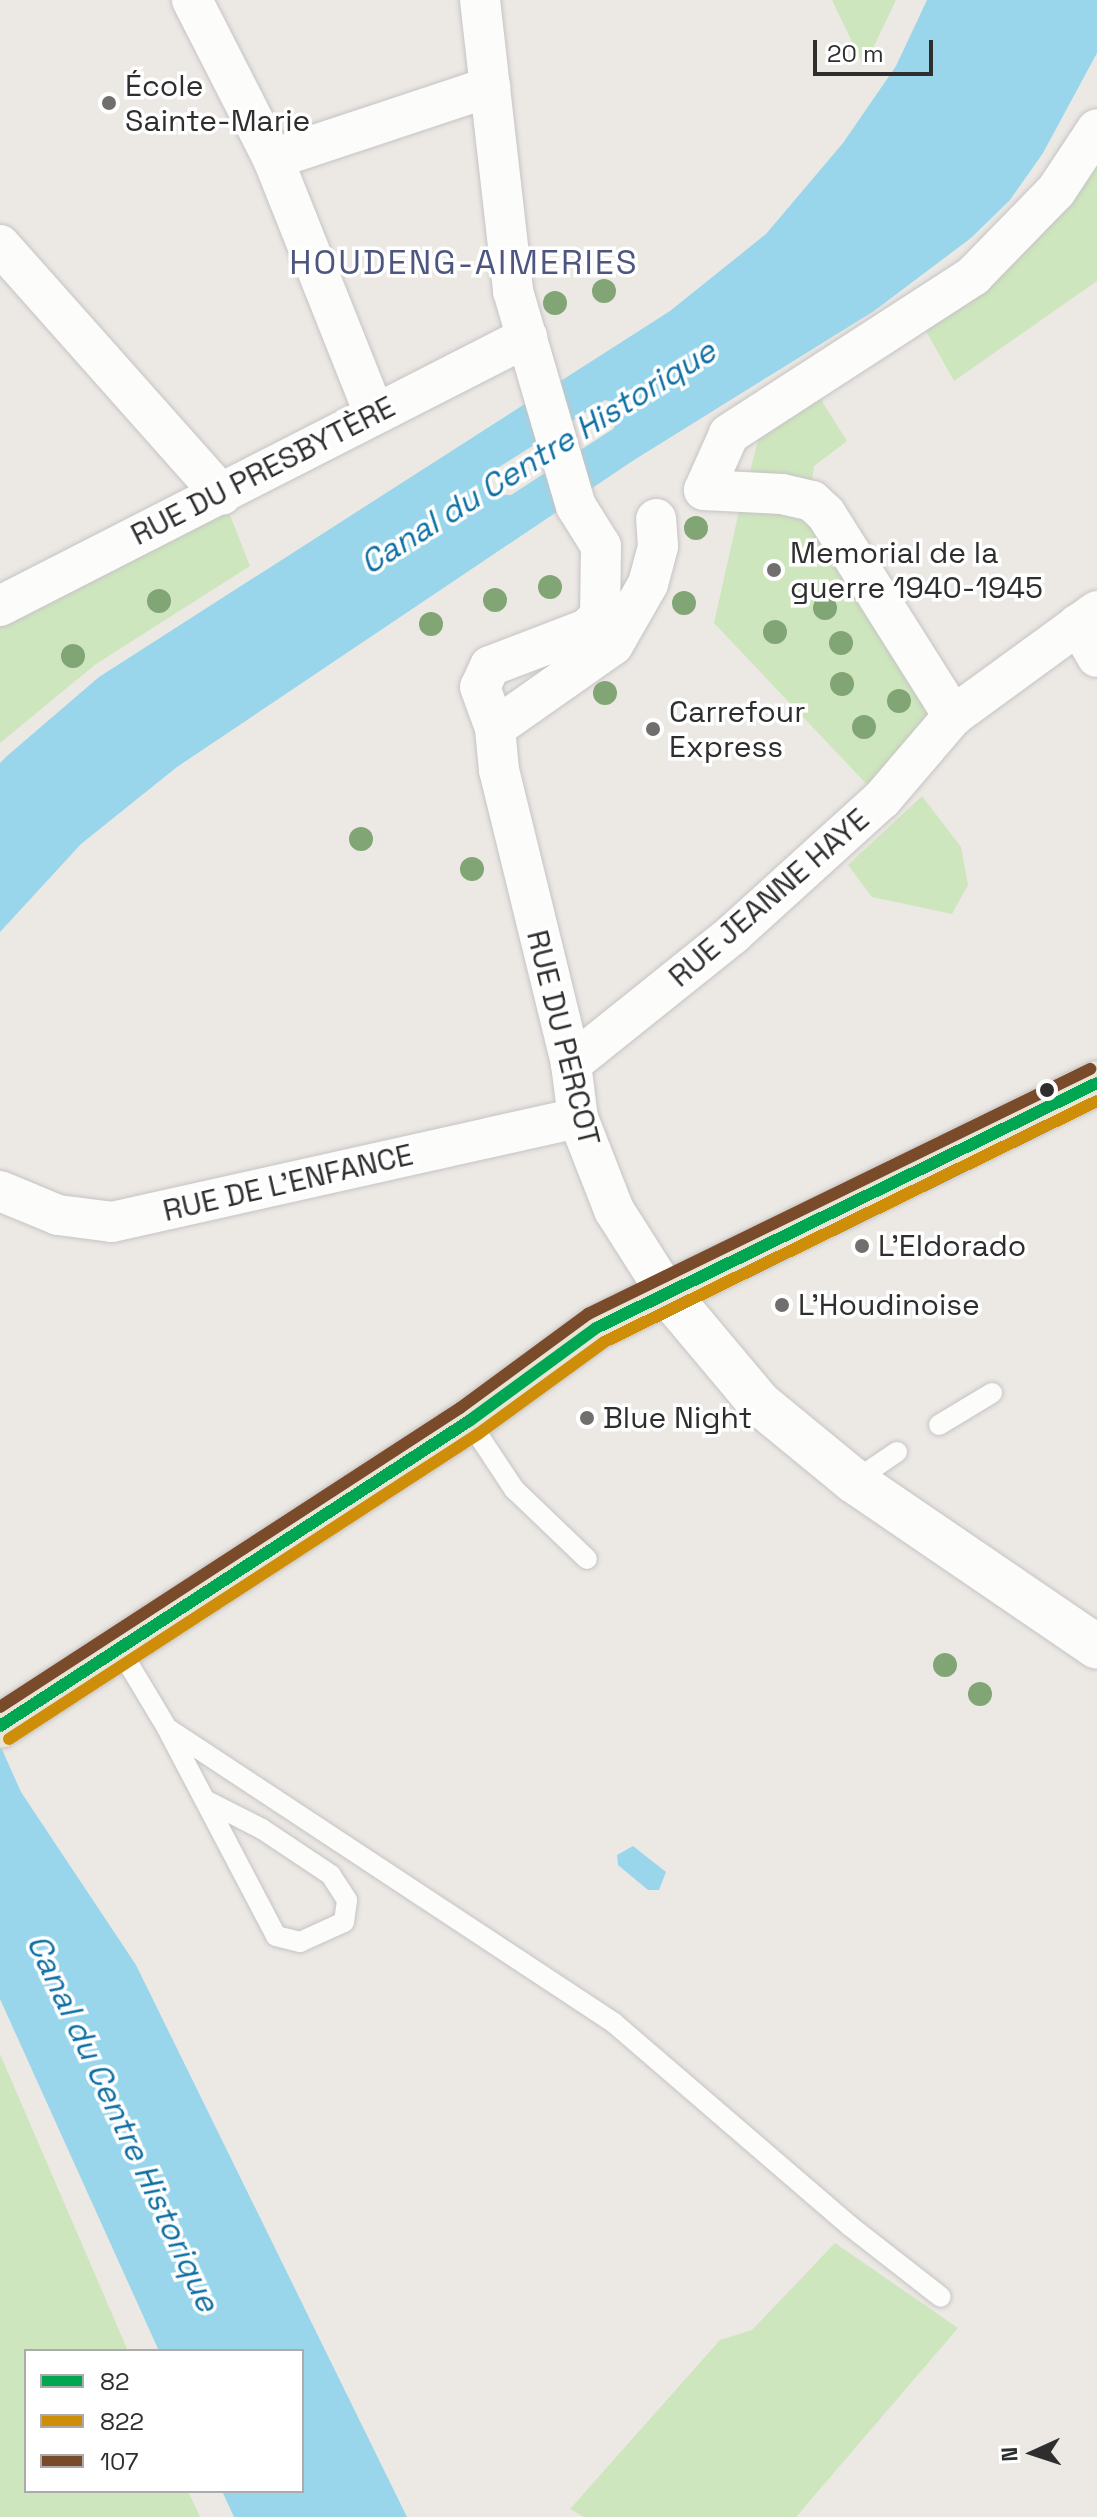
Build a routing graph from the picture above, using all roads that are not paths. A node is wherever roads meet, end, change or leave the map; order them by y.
1 (192, 0) edge
2 (480, 0) edge
3 (490, 87) junction
4 (1097, 129) edge
5 (273, 159) junction
6 (0, 245) edge
7 (527, 337) junction
8 (374, 413) junction
9 (704, 490) junction
10 (222, 495) junction
11 (656, 519) junction
12 (601, 546) junction
13 (0, 606) edge
14 (1091, 631) edge
15 (953, 716) junction
16 (495, 728) junction
17 (571, 1064) junction
18 (1097, 1083) edge
19 (578, 1118) junction
20 (0, 1191) edge
21 (666, 1292) junction
22 (992, 1393) dead end
23 (469, 1421) junction
24 (939, 1425) dead end
25 (897, 1452) dead end
26 (854, 1481) junction
27 (587, 1559) dead end
28 (1093, 1642) edge
29 (119, 1648) junction
30 (0, 1726) edge
31 (167, 1728) junction
32 (207, 1801) junction
33 (941, 2297) dead end

1 - 5 street
2 - 3 street
3 - 5 street
3 - 7 street
4 - 9 street
5 - 8 street
6 - 10 street
7 - 8 street, RUE DU PRESBYTÈRE
7 - 12 street
8 - 10 street, RUE DU PRESBYTÈRE
9 - 11 street
9 - 15 street
10 - 13 street, RUE DU PRESBYTÈRE
11 - 12 street
11 - 16 street
12 - 16 street, RUE DU PERCOT
14 - 15 street, RUE JEANNE HAYE
15 - 17 street, RUE JEANNE HAYE
16 - 17 street, RUE DU PERCOT
17 - 19 street, RUE DU PERCOT
18 - 21 main road
19 - 20 street, RUE DE L'ENFANCE
19 - 21 street, RUE DU PERCOT
21 - 23 main road
21 - 26 street
22 - 24 lane
23 - 27 lane
23 - 29 main road
25 - 26 lane
26 - 28 street
29 - 30 main road
29 - 31 lane
31 - 32 lane
31 - 33 lane
32 - 32 lane

